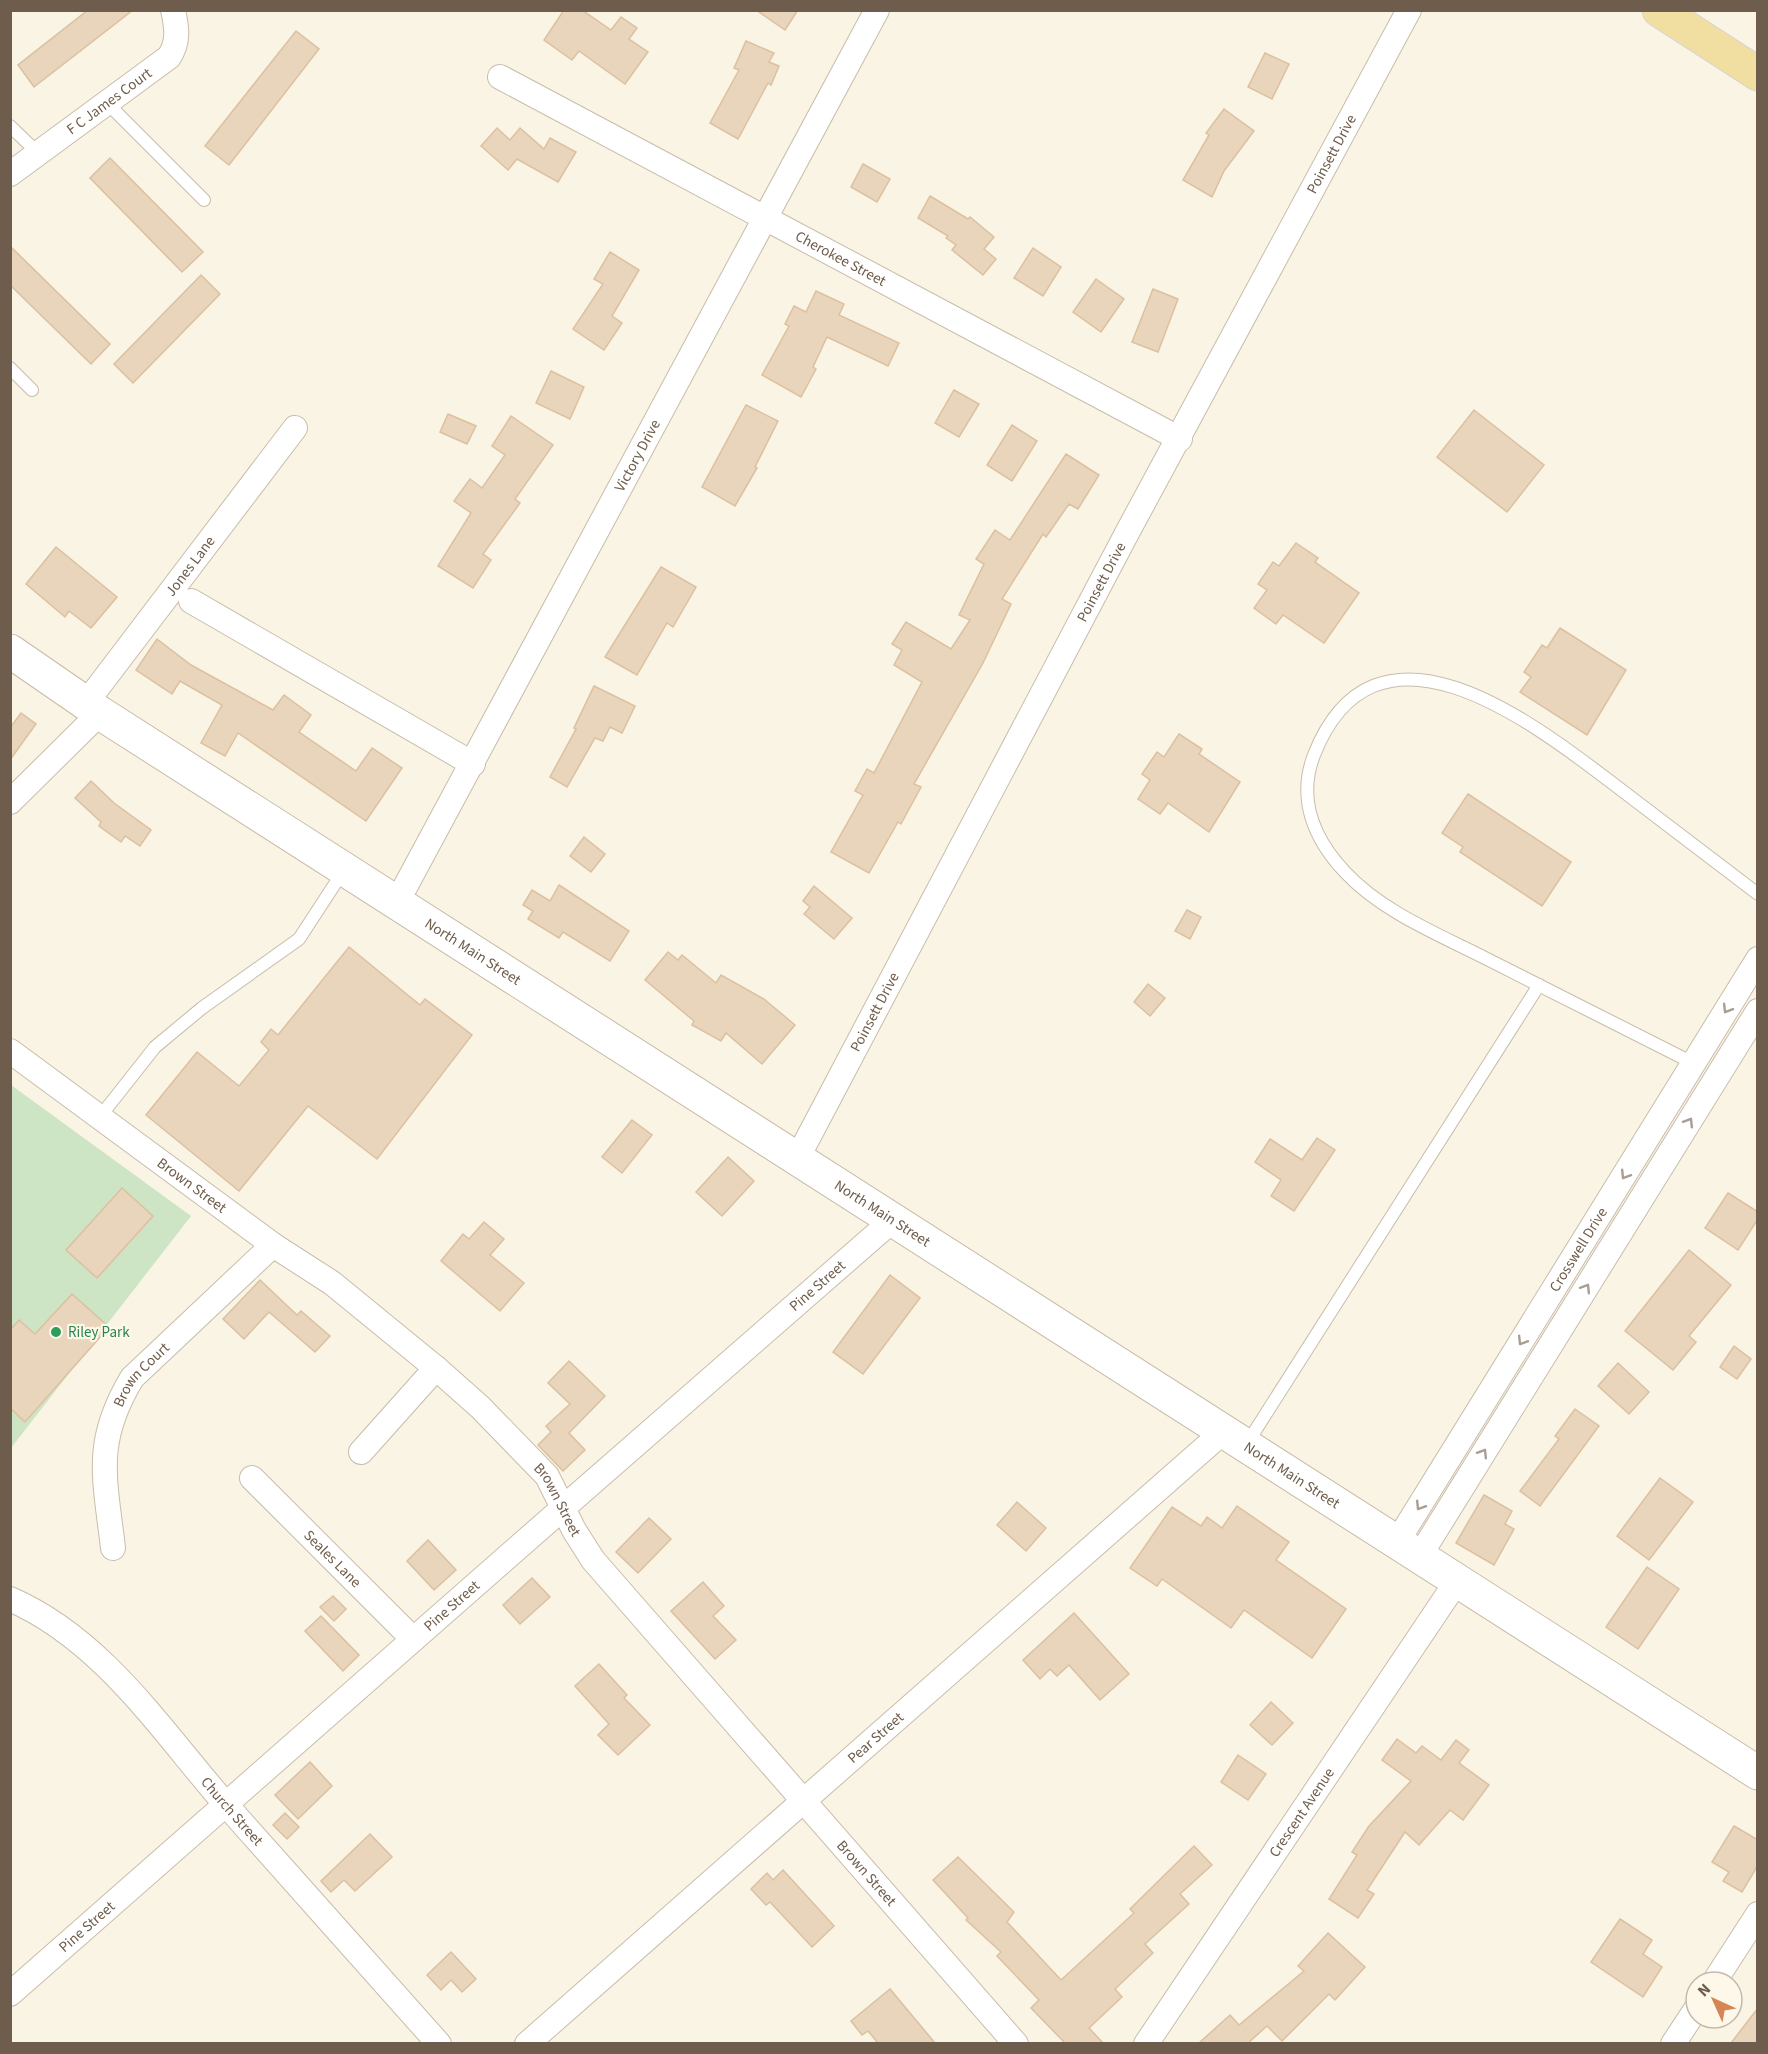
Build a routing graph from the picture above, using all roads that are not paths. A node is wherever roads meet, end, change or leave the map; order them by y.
1 (173, 10) edge
2 (878, 10) edge
3 (1409, 10) edge
4 (1659, 10) edge
5 (1758, 74) edge
6 (500, 77) dead end
7 (107, 103) junction
8 (10, 126) edge
9 (39, 154) junction
10 (10, 174) edge
11 (204, 200) dead end
12 (766, 218) junction
13 (10, 368) edge
14 (32, 390) dead end
15 (295, 428) dead end
16 (1180, 439) junction
17 (190, 601) dead end
18 (10, 651) edge
19 (93, 708) junction
20 (472, 764) junction
21 (10, 802) edge
22 (345, 869) junction
23 (1758, 894) edge
24 (397, 902) junction
25 (1758, 959) edge
26 (1539, 985) junction
27 (1758, 1011) edge
28 (10, 1051) edge
29 (1695, 1064) junction
30 (99, 1118) junction
31 (798, 1157) junction
32 (894, 1219) junction
33 (273, 1245) junction
34 (436, 1368) junction
35 (1234, 1439) junction
36 (361, 1452) dead end
37 (252, 1478) dead end
38 (564, 1506) junction
39 (113, 1548) dead end
40 (1408, 1549) junction
41 (1457, 1581) junction
42 (10, 1599) edge
43 (412, 1638) junction
44 (1758, 1773) edge
45 (803, 1801) junction
46 (227, 1806) junction
47 (1758, 1914) edge
48 (1722, 1970) edge
49 (10, 1994) edge
50 (1684, 2027) edge
51 (439, 2043) edge
52 (527, 2043) edge
53 (1016, 2043) edge
54 (1146, 2043) edge
55 (1673, 2043) edge

1 - 7 street, F C James Court
2 - 12 street, Victory Drive
3 - 16 street, Poinsett Drive
4 - 5 main road
6 - 12 street, Cherokee Street
7 - 9 street, F C James Court
7 - 11 lane
8 - 9 lane
9 - 10 street, F C James Court
12 - 16 street, Cherokee Street
12 - 20 street, Victory Drive
13 - 14 lane
15 - 19 street, Jones Lane
16 - 31 street, Poinsett Drive
17 - 20 street
18 - 19 main road, North Main Street
19 - 21 street, Jones Lane
19 - 22 main road, North Main Street
20 - 24 street, Victory Drive
22 - 24 main road, North Main Street
22 - 30 lane
23 - 26 lane
24 - 31 main road, North Main Street
25 -> 29 street, Crosswell Drive
26 - 29 lane
26 - 35 lane
40 -> 27 street, Crosswell Drive
28 - 30 street, Brown Street
29 -> 40 street, Crosswell Drive
30 - 33 street, Brown Street
31 - 32 main road, North Main Street
32 - 35 main road, North Main Street
32 - 38 street, Pine Street
33 - 34 street, Brown Street
33 - 39 street, Brown Court
34 - 36 street
34 - 38 street, Brown Street
35 - 40 main road, North Main Street
35 - 45 street, Pear Street
37 - 43 street, Seales Lane
38 - 43 street, Pine Street
38 - 45 street, Brown Street
40 - 41 main road, North Main Street
41 - 44 main road, North Main Street
41 - 54 street, Crescent Avenue
42 - 46 street, Church Street
43 - 46 street, Pine Street
45 - 52 street, Pear Street
45 - 53 street, Brown Street
46 - 49 street, Pine Street
46 - 51 street, Church Street
47 - 48 street
50 - 55 street

